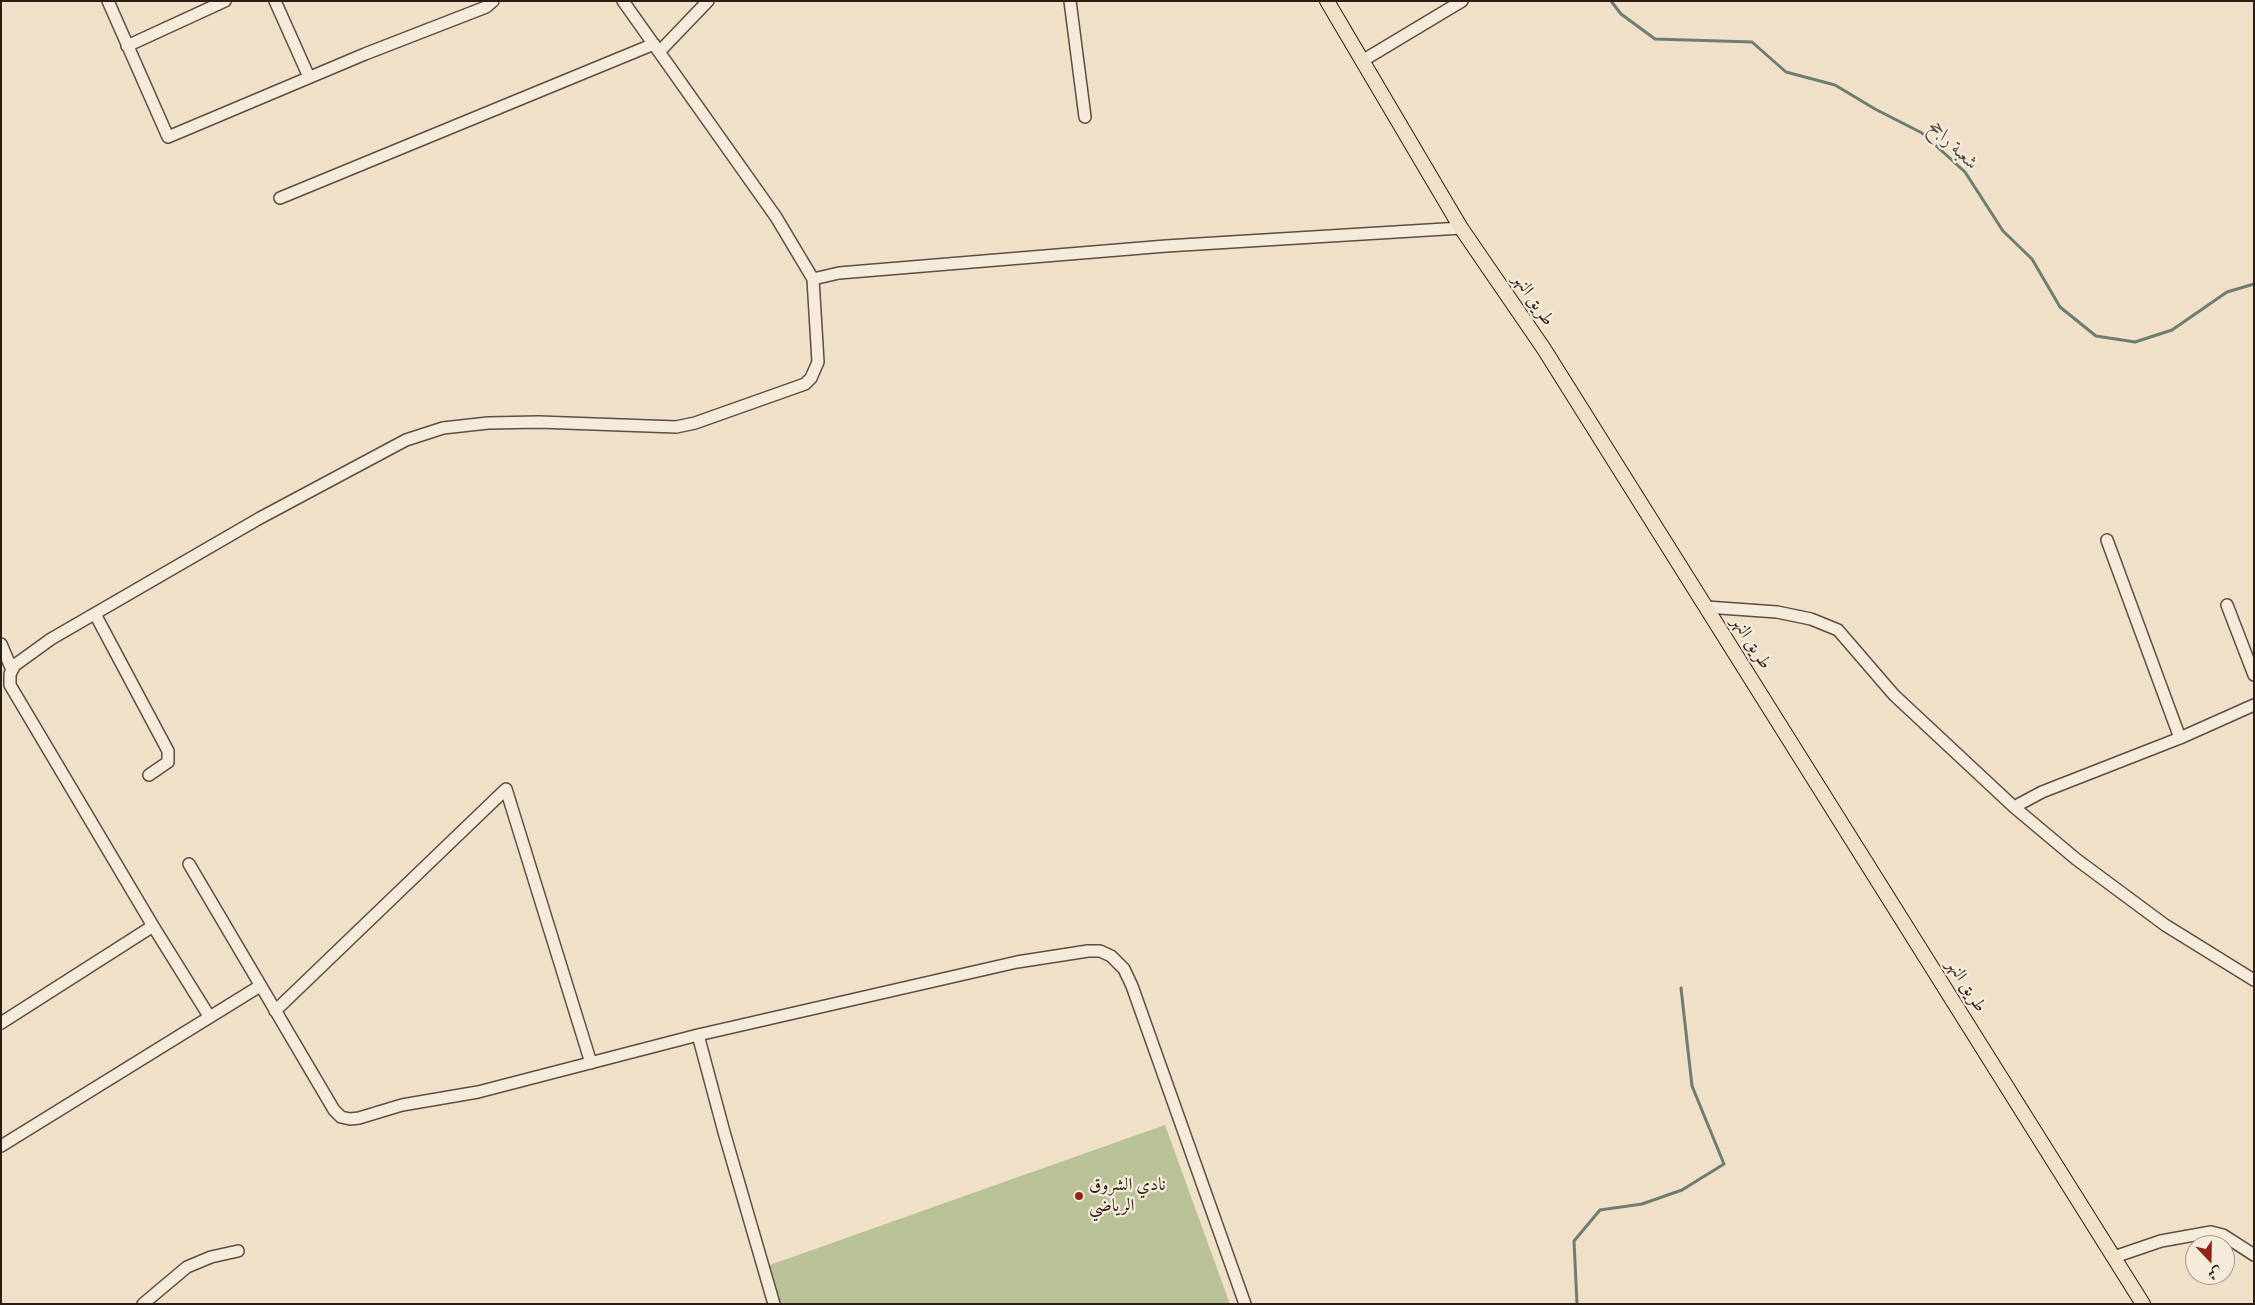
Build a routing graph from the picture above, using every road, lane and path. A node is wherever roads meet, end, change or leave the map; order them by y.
1 (108, 1) edge
2 (225, 1) edge
3 (276, 1) edge
4 (493, 1) edge
5 (623, 1) edge
6 (708, 1) edge
7 (1070, 1) edge
8 (1327, 1) edge
9 (1462, 1) edge
10 (127, 46) junction
11 (657, 47) junction
12 (1362, 60) junction
13 (309, 77) junction
14 (1085, 117) dead end
15 (280, 198) dead end
16 (1461, 228) junction
17 (813, 279) junction
18 (2106, 540) dead end
19 (2227, 605) dead end
20 (1706, 607) junction
21 (95, 614) junction
22 (1, 644) edge
23 (12, 670) junction
24 (2254, 675) edge
25 (2254, 705) edge
26 (2180, 738) junction
27 (149, 774) dead end
28 (2014, 806) junction
29 (189, 864) dead end
30 (153, 926) junction
31 (2254, 980) edge
32 (260, 986) junction
33 (275, 1011) junction
34 (209, 1016) junction
35 (1, 1024) edge
36 (698, 1035) junction
37 (591, 1063) junction
38 (1, 1146) edge
39 (238, 1250) dead end
40 (2254, 1255) edge
41 (2114, 1257) junction
42 (143, 1304) edge
43 (774, 1304) edge
44 (1246, 1304) edge
45 (2143, 1304) edge

1 - 10 street
2 - 10 street
3 - 13 street
4 - 13 street
5 - 11 street
6 - 11 street
7 - 14 street
8 - 12 main road, طريق النهر
9 - 12 street
10 - 13 street
11 - 15 street
11 - 17 street
12 - 16 main road, طريق النهر
16 - 17 street
16 - 20 main road, طريق النهر
17 - 21 street
18 - 26 street
19 - 24 street
20 - 28 street
20 - 41 main road, طريق النهر
21 - 23 street
21 - 27 street
22 - 23 street
23 - 30 street
25 - 26 street
26 - 28 street
28 - 31 street
29 - 32 street
30 - 34 street
30 - 35 street
32 - 33 street
32 - 34 street
33 - 37 street
33 - 37 street
34 - 38 street
36 - 37 street
36 - 43 street
36 - 44 street
39 - 42 street
40 - 41 street
41 - 45 main road, طريق النهر

